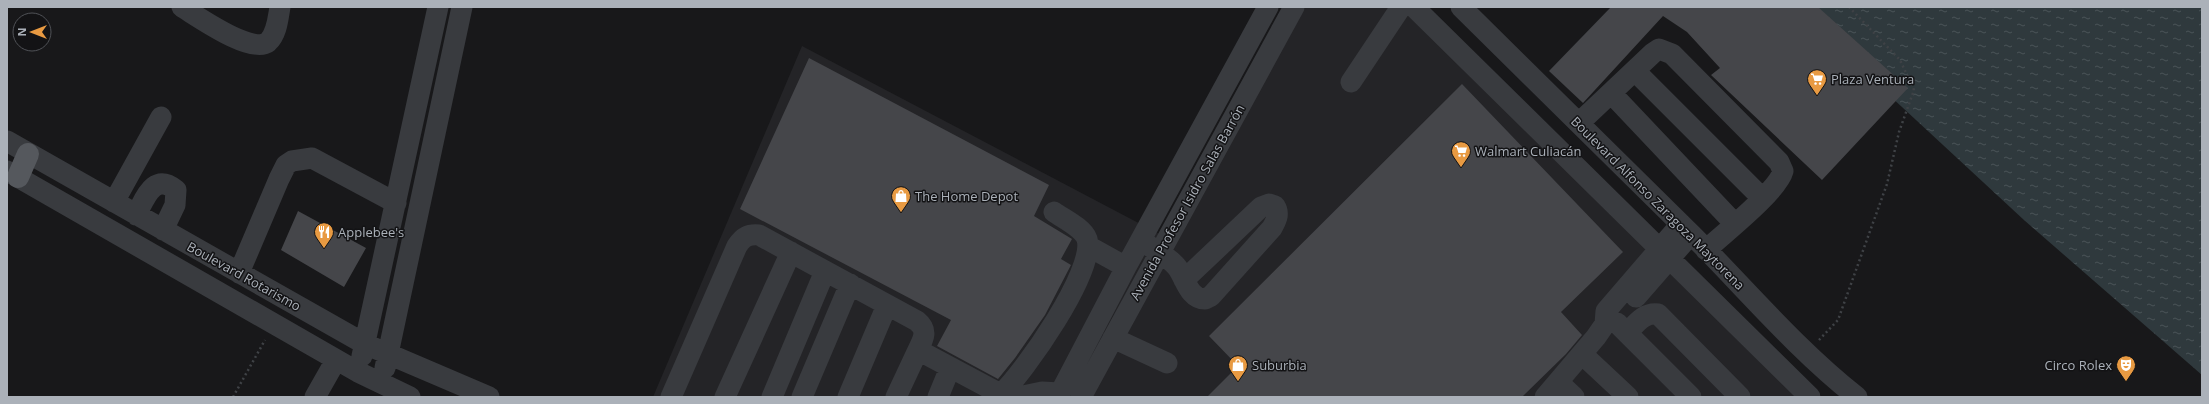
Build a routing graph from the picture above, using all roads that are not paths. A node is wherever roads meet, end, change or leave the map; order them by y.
1 (182, 7) edge
2 (280, 7) edge
3 (438, 7) edge
4 (462, 7) edge
5 (1268, 7) edge
6 (1294, 7) edge
7 (1401, 7) edge
8 (1414, 7) edge
9 (1461, 7) edge
10 (1635, 70) junction
11 (1351, 82) dead end
12 (1611, 92) junction
13 (162, 117) dead end
14 (1579, 123) junction
15 (7, 141) edge
16 (28, 154) junction
17 (13, 174) edge
18 (1762, 198) junction
19 (114, 202) junction
20 (396, 203) junction
21 (1054, 212) dead end
22 (136, 215) junction
23 (1735, 224) junction
24 (1686, 229) junction
25 (162, 230) junction
26 (1142, 240) junction
27 (1088, 246) junction
28 (1706, 250) junction
29 (791, 252) junction
30 (1159, 253) junction
31 (1666, 253) junction
32 (1126, 267) junction
33 (825, 271) junction
34 (239, 273) junction
35 (1184, 280) junction
36 (850, 284) junction
37 (887, 304) junction
38 (1613, 322) junction
39 (1113, 338) junction
40 (366, 344) junction
41 (918, 350) junction
42 (1582, 354) junction
43 (387, 355) junction
44 (336, 360) junction
45 (1167, 363) dead end
46 (950, 368) junction
47 (358, 372) junction
48 (381, 384) junction
49 (1552, 390) edge
50 (1000, 395) edge
51 (1059, 395) edge
52 (315, 397) edge
53 (410, 397) edge
54 (489, 397) edge
55 (671, 397) edge
56 (725, 397) edge
57 (772, 397) edge
58 (802, 397) edge
59 (848, 397) edge
60 (896, 397) edge
61 (938, 397) edge
62 (1081, 397) edge
63 (1574, 397) edge
64 (1628, 397) edge
65 (1691, 397) edge
66 (1740, 397) edge
67 (1810, 397) edge
68 (1857, 397) edge

1 - 2 street
3 - 20 street
4 - 43 street
5 - 26 street, Avenida Profesor Isidro Salas Barrón
6 - 30 street, Avenida Profesor Isidro Salas Barrón
7 - 11 street
8 - 31 street
9 - 14 street, Boulevard Alfonso Zaragoza Maytorena
10 - 12 street
10 - 18 street
10 - 18 street
12 - 14 street
12 - 23 street
13 - 19 street
14 - 24 street, Boulevard Alfonso Zaragoza Maytorena
15 - 16 street, Boulevard Rotarismo
16 - 17 main road
16 - 19 street, Boulevard Rotarismo
17 - 44 street, Boulevard Rotarismo
18 - 23 street
19 - 22 street, Boulevard Rotarismo
20 - 34 street
20 - 40 street
21 - 27 street
22 - 25 street, Boulevard Rotarismo
22 - 25 street
23 - 28 street
24 - 28 street, Boulevard Alfonso Zaragoza Maytorena
24 - 31 street
25 - 34 street, Boulevard Rotarismo
26 - 30 street
26 - 32 street, Avenida Profesor Isidro Salas Barrón
27 - 32 street
27 - 50 street
28 - 68 street, Boulevard Alfonso Zaragoza Maytorena
29 - 33 street
29 - 55 street
29 - 56 street
30 - 35 street
30 - 39 street, Avenida Profesor Isidro Salas Barrón
31 - 38 street
31 - 67 street
32 - 51 street, Avenida Profesor Isidro Salas Barrón
33 - 36 street
33 - 57 street
34 - 40 street, Boulevard Rotarismo
35 - 35 street
36 - 37 street
36 - 58 street
37 - 41 street
37 - 59 street
38 - 42 street
38 - 65 street
38 - 66 street
39 - 45 street
39 - 62 street, Avenida Profesor Isidro Salas Barrón
40 - 43 street, Boulevard Rotarismo
40 - 47 street
41 - 46 street
41 - 60 street
42 - 49 street
42 - 64 street
43 - 48 street
43 - 54 street, Boulevard Rotarismo
44 - 47 street, Boulevard Rotarismo
44 - 52 street
46 - 50 street
46 - 61 street
47 - 48 street, Boulevard Rotarismo
48 - 53 street, Boulevard Rotarismo
49 - 63 street
50 - 51 street

